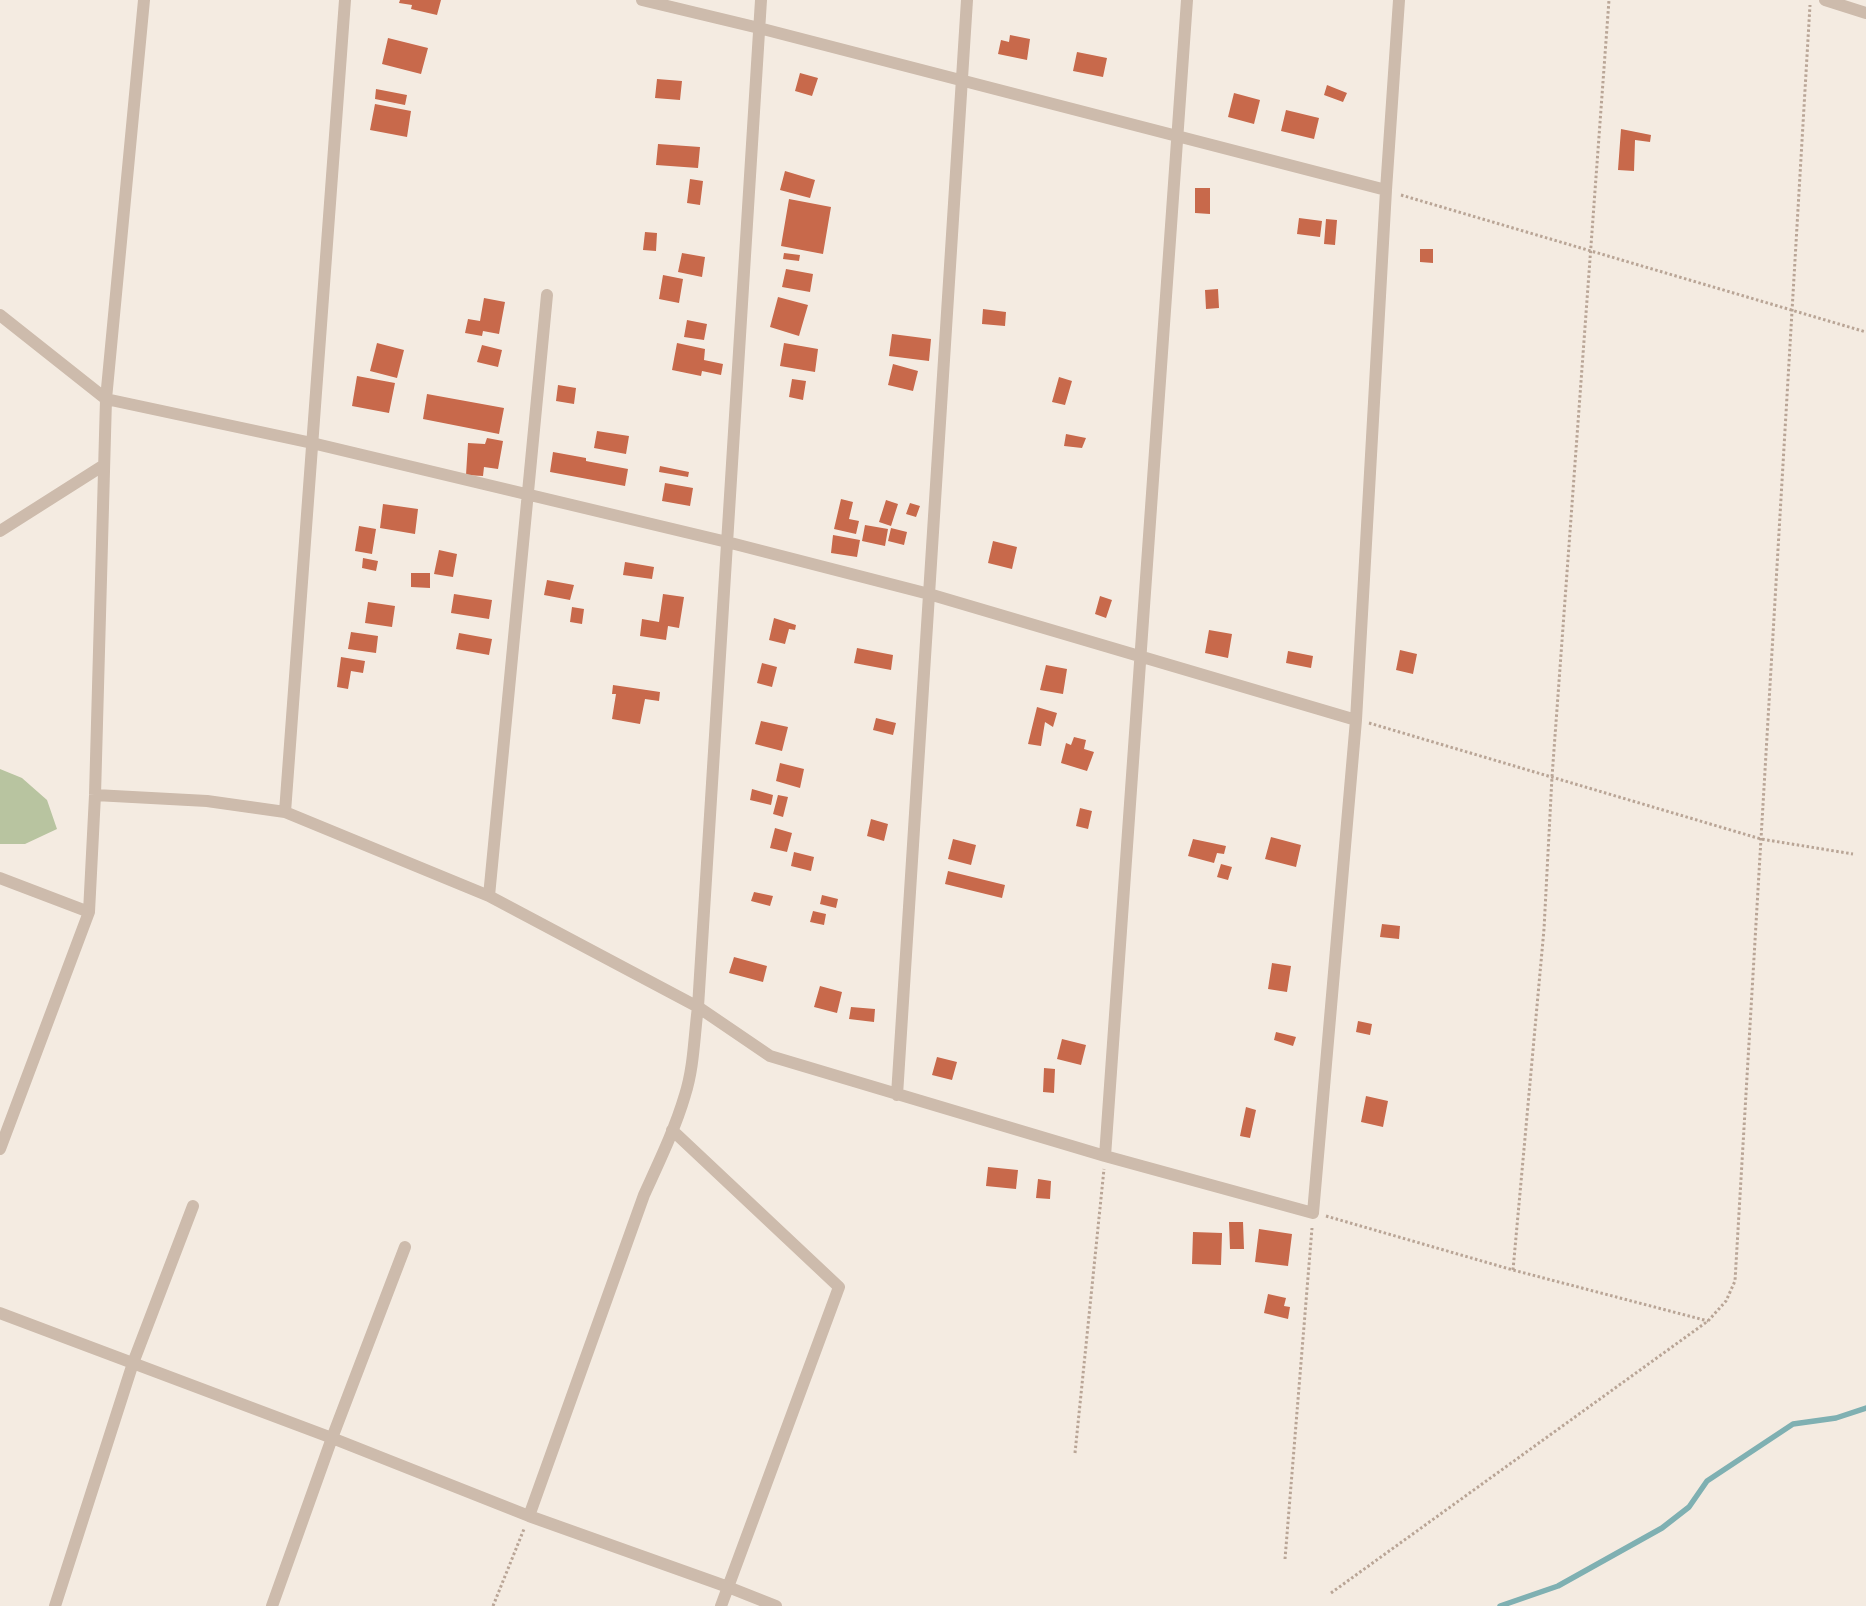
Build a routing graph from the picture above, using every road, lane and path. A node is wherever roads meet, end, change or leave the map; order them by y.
1 (144, 0) edge
2 (345, 0) edge
3 (642, 0) edge
4 (760, 0) edge
5 (967, 0) edge
6 (1187, 0) edge
7 (1399, 0) edge
8 (1609, 0) edge
9 (1810, 0) edge
10 (1825, 0) edge
11 (1866, 13) edge
12 (759, 28) junction
13 (962, 80) junction
14 (1177, 136) junction
15 (1386, 190) junction
16 (1590, 251) junction
17 (547, 295) dead end
18 (1792, 310) junction
19 (0, 315) edge
20 (1866, 332) edge
21 (106, 399) junction
22 (312, 443) junction
23 (104, 465) junction
24 (528, 494) junction
25 (0, 531) edge
26 (727, 542) junction
27 (929, 594) junction
28 (1140, 656) junction
29 (1356, 720) junction
30 (1552, 777) junction
31 (95, 795) junction
32 (286, 812) junction
33 (1761, 838) junction
34 (1853, 854) dead end
35 (0, 878) edge
36 (489, 896) junction
37 (89, 912) junction
38 (698, 1007) junction
39 (897, 1095) junction
40 (672, 1130) junction
41 (0, 1149) edge
42 (1105, 1156) junction
43 (193, 1206) dead end
44 (1313, 1213) junction
45 (405, 1247) dead end
46 (1513, 1270) junction
47 (0, 1313) edge
48 (1708, 1321) junction
49 (133, 1363) junction
50 (332, 1438) junction
51 (1075, 1453) dead end
52 (529, 1516) junction
53 (1285, 1559) dead end
54 (728, 1587) junction
55 (1331, 1593) dead end
56 (55, 1606) edge
57 (272, 1606) edge
58 (493, 1606) edge
59 (721, 1606) edge
60 (776, 1606) edge

1 - 21 street
2 - 22 street
3 - 12 street
4 - 12 street
5 - 13 street
6 - 14 street
7 - 15 street
8 - 16 path
9 - 18 path
10 - 11 street
12 - 13 street
12 - 26 street
13 - 14 street
13 - 27 street
14 - 15 street
14 - 28 street
15 - 16 path
15 - 29 street
16 - 18 path
16 - 30 path
17 - 24 street
18 - 20 path
18 - 33 path
19 - 21 street
21 - 22 street
21 - 23 street
22 - 24 street
22 - 32 street
23 - 25 street
23 - 31 street
24 - 26 street
24 - 36 street
26 - 27 street
26 - 38 street
27 - 28 street
27 - 39 street
28 - 29 street
28 - 42 street
29 - 30 path
29 - 44 street
30 - 33 path
30 - 46 path
31 - 32 street
31 - 37 street
32 - 36 street
33 - 34 path
33 - 48 path
35 - 37 street
36 - 38 street
37 - 41 street
38 - 39 street
38 - 40 street
39 - 42 street
40 - 52 street
40 - 54 street
42 - 44 street
42 - 51 path
43 - 49 street
44 - 46 path
44 - 53 path
45 - 50 street
46 - 48 path
47 - 49 street
48 - 55 path
49 - 50 street
49 - 56 street
50 - 52 street
50 - 57 street
52 - 54 street
52 - 58 path
54 - 59 street
54 - 60 street

